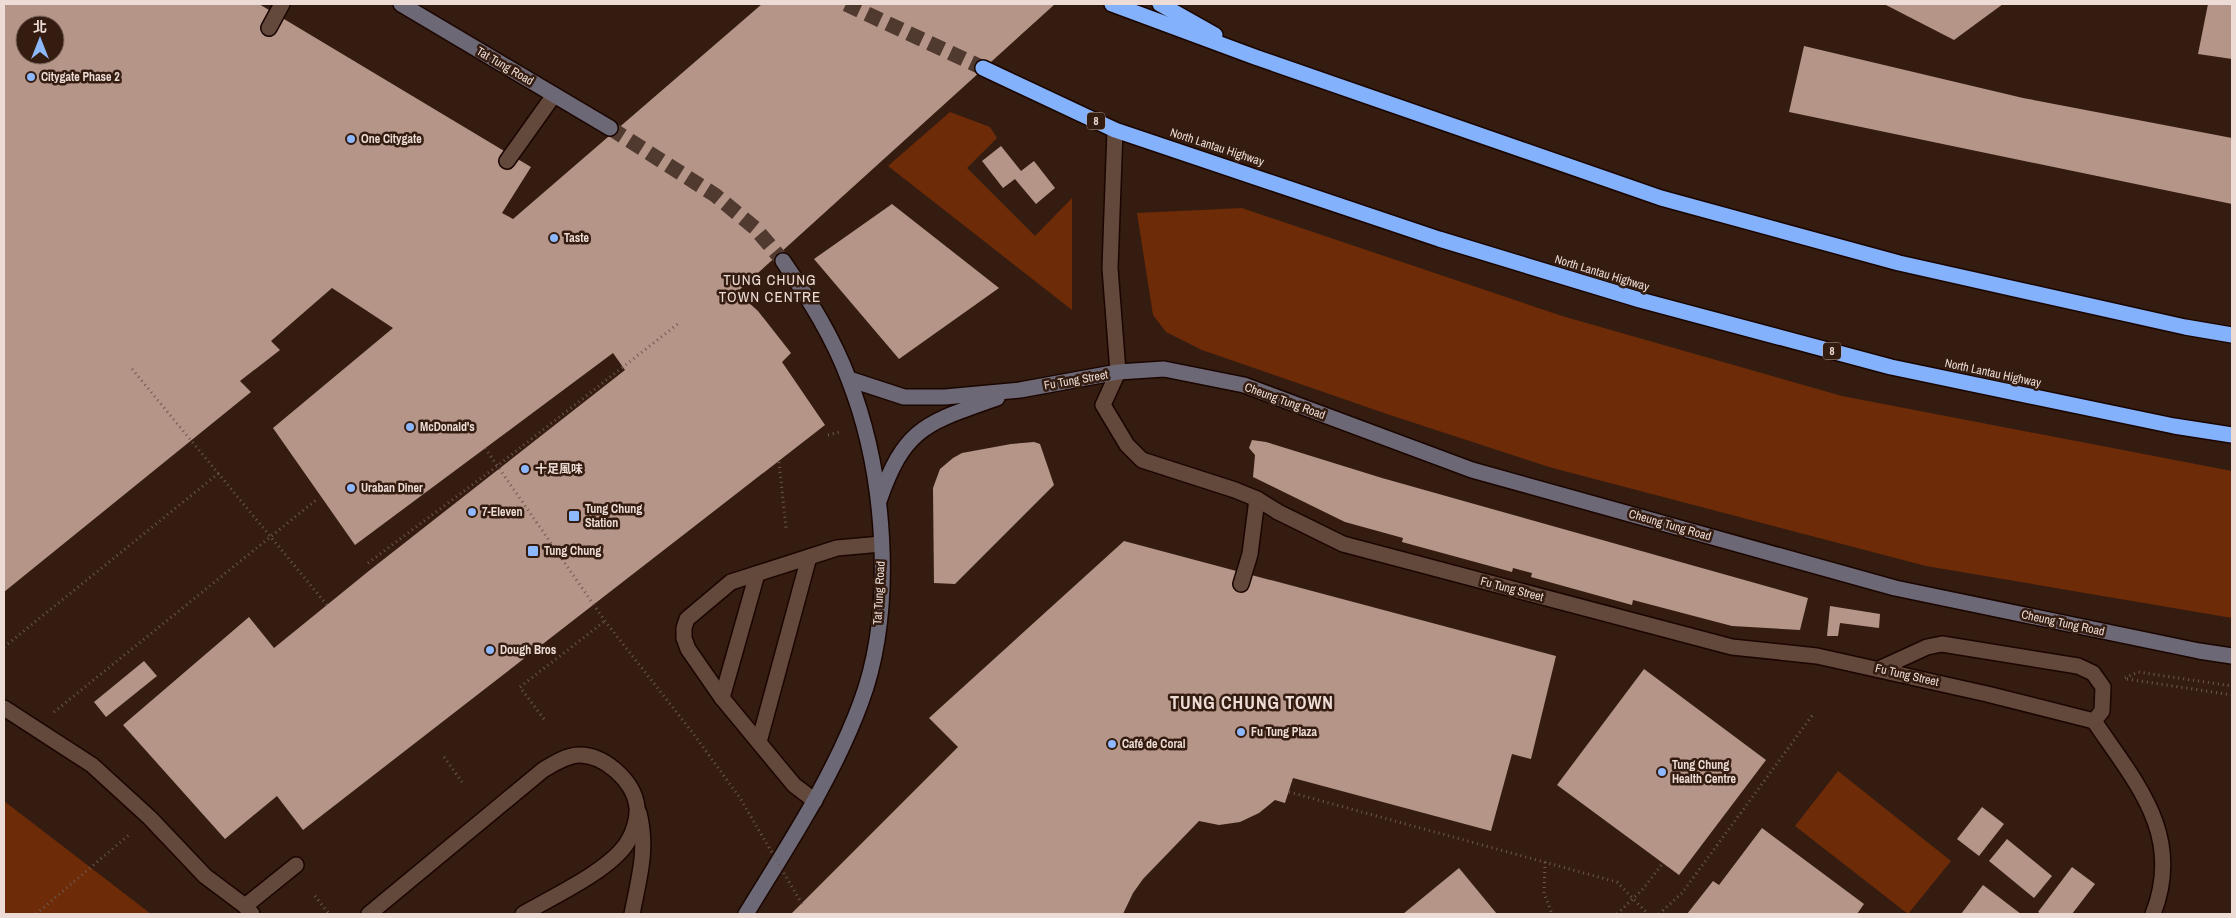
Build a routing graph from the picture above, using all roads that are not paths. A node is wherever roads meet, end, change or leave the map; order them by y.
1 (282, 4) edge
2 (401, 4) edge
3 (1112, 4) edge
4 (1160, 4) edge
5 (269, 28) dead end
6 (1255, 57) junction
7 (984, 68) tunnel mouth
8 (554, 95) junction
9 (610, 128) tunnel mouth
10 (1115, 130) junction
11 (507, 161) dead end
12 (784, 261) tunnel mouth
13 (2232, 335) edge
14 (1118, 372) junction
15 (849, 380) junction
16 (1020, 390) junction
17 (2232, 435) edge
18 (1257, 499) junction
19 (878, 504) junction
20 (881, 544) junction
21 (809, 557) junction
22 (757, 574) junction
23 (1241, 584) dead end
24 (2232, 656) edge
25 (1879, 669) junction
26 (722, 698) junction
27 (4, 708) edge
28 (2094, 721) junction
29 (759, 742) junction
30 (815, 802) junction
31 (637, 806) junction
32 (296, 864) dead end
33 (248, 910) edge
34 (369, 914) edge
35 (523, 914) edge
36 (632, 914) edge
37 (746, 914) edge
38 (2153, 914) edge

1 - 5 street
2 - 8 main road, Tat Tung Road
3 - 6 highway
4 - 6 highway
6 - 13 highway
7 - 10 highway, North Lantau Highway / 8
8 - 9 main road, Tat Tung Road
8 - 11 street
10 - 14 street
10 - 17 highway, North Lantau Highway / 8
12 - 15 main road, Tat Tung Road
14 - 16 main road, Fu Tung Street
14 - 18 street, Fu Tung Street
14 - 24 main road, Cheung Tung Road
15 - 16 main road, Fu Tung Street
15 - 19 main road, Tat Tung Road
16 - 19 main road, Fu Tung Street
18 - 23 street
18 - 25 street, Fu Tung Street
19 - 20 main road, Tat Tung Road
20 - 21 street
20 - 30 main road, Tat Tung Road
21 - 22 street
21 - 29 street
22 - 26 street
22 - 26 street
25 - 28 street, Fu Tung Street
25 - 28 street
26 - 29 street
27 - 33 street
28 - 38 street
29 - 30 street
30 - 37 main road, Tat Tung Road
31 - 34 street
31 - 35 street
31 - 36 street
32 - 33 street

